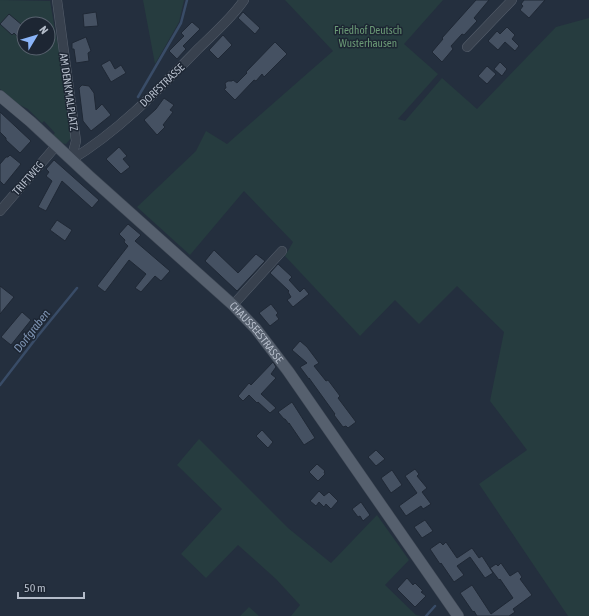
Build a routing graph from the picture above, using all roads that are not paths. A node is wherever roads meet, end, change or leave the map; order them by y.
1 (57, 0) edge
2 (244, 0) edge
3 (512, 0) edge
4 (467, 48) dead end
5 (0, 96) edge
6 (56, 146) junction
7 (71, 160) junction
8 (0, 210) edge
9 (282, 251) dead end
10 (233, 305) junction
11 (458, 616) edge

1 - 7 street, AM DENKMALPLATZ
2 - 7 street, DORFSTRASSE
3 - 4 street
5 - 6 main road, CHAUSSEESTRASSE
6 - 7 main road, CHAUSSEESTRASSE
6 - 8 street, TRIFTWEG
7 - 10 main road, CHAUSSEESTRASSE
9 - 10 street
10 - 11 main road, CHAUSSEESTRASSE

